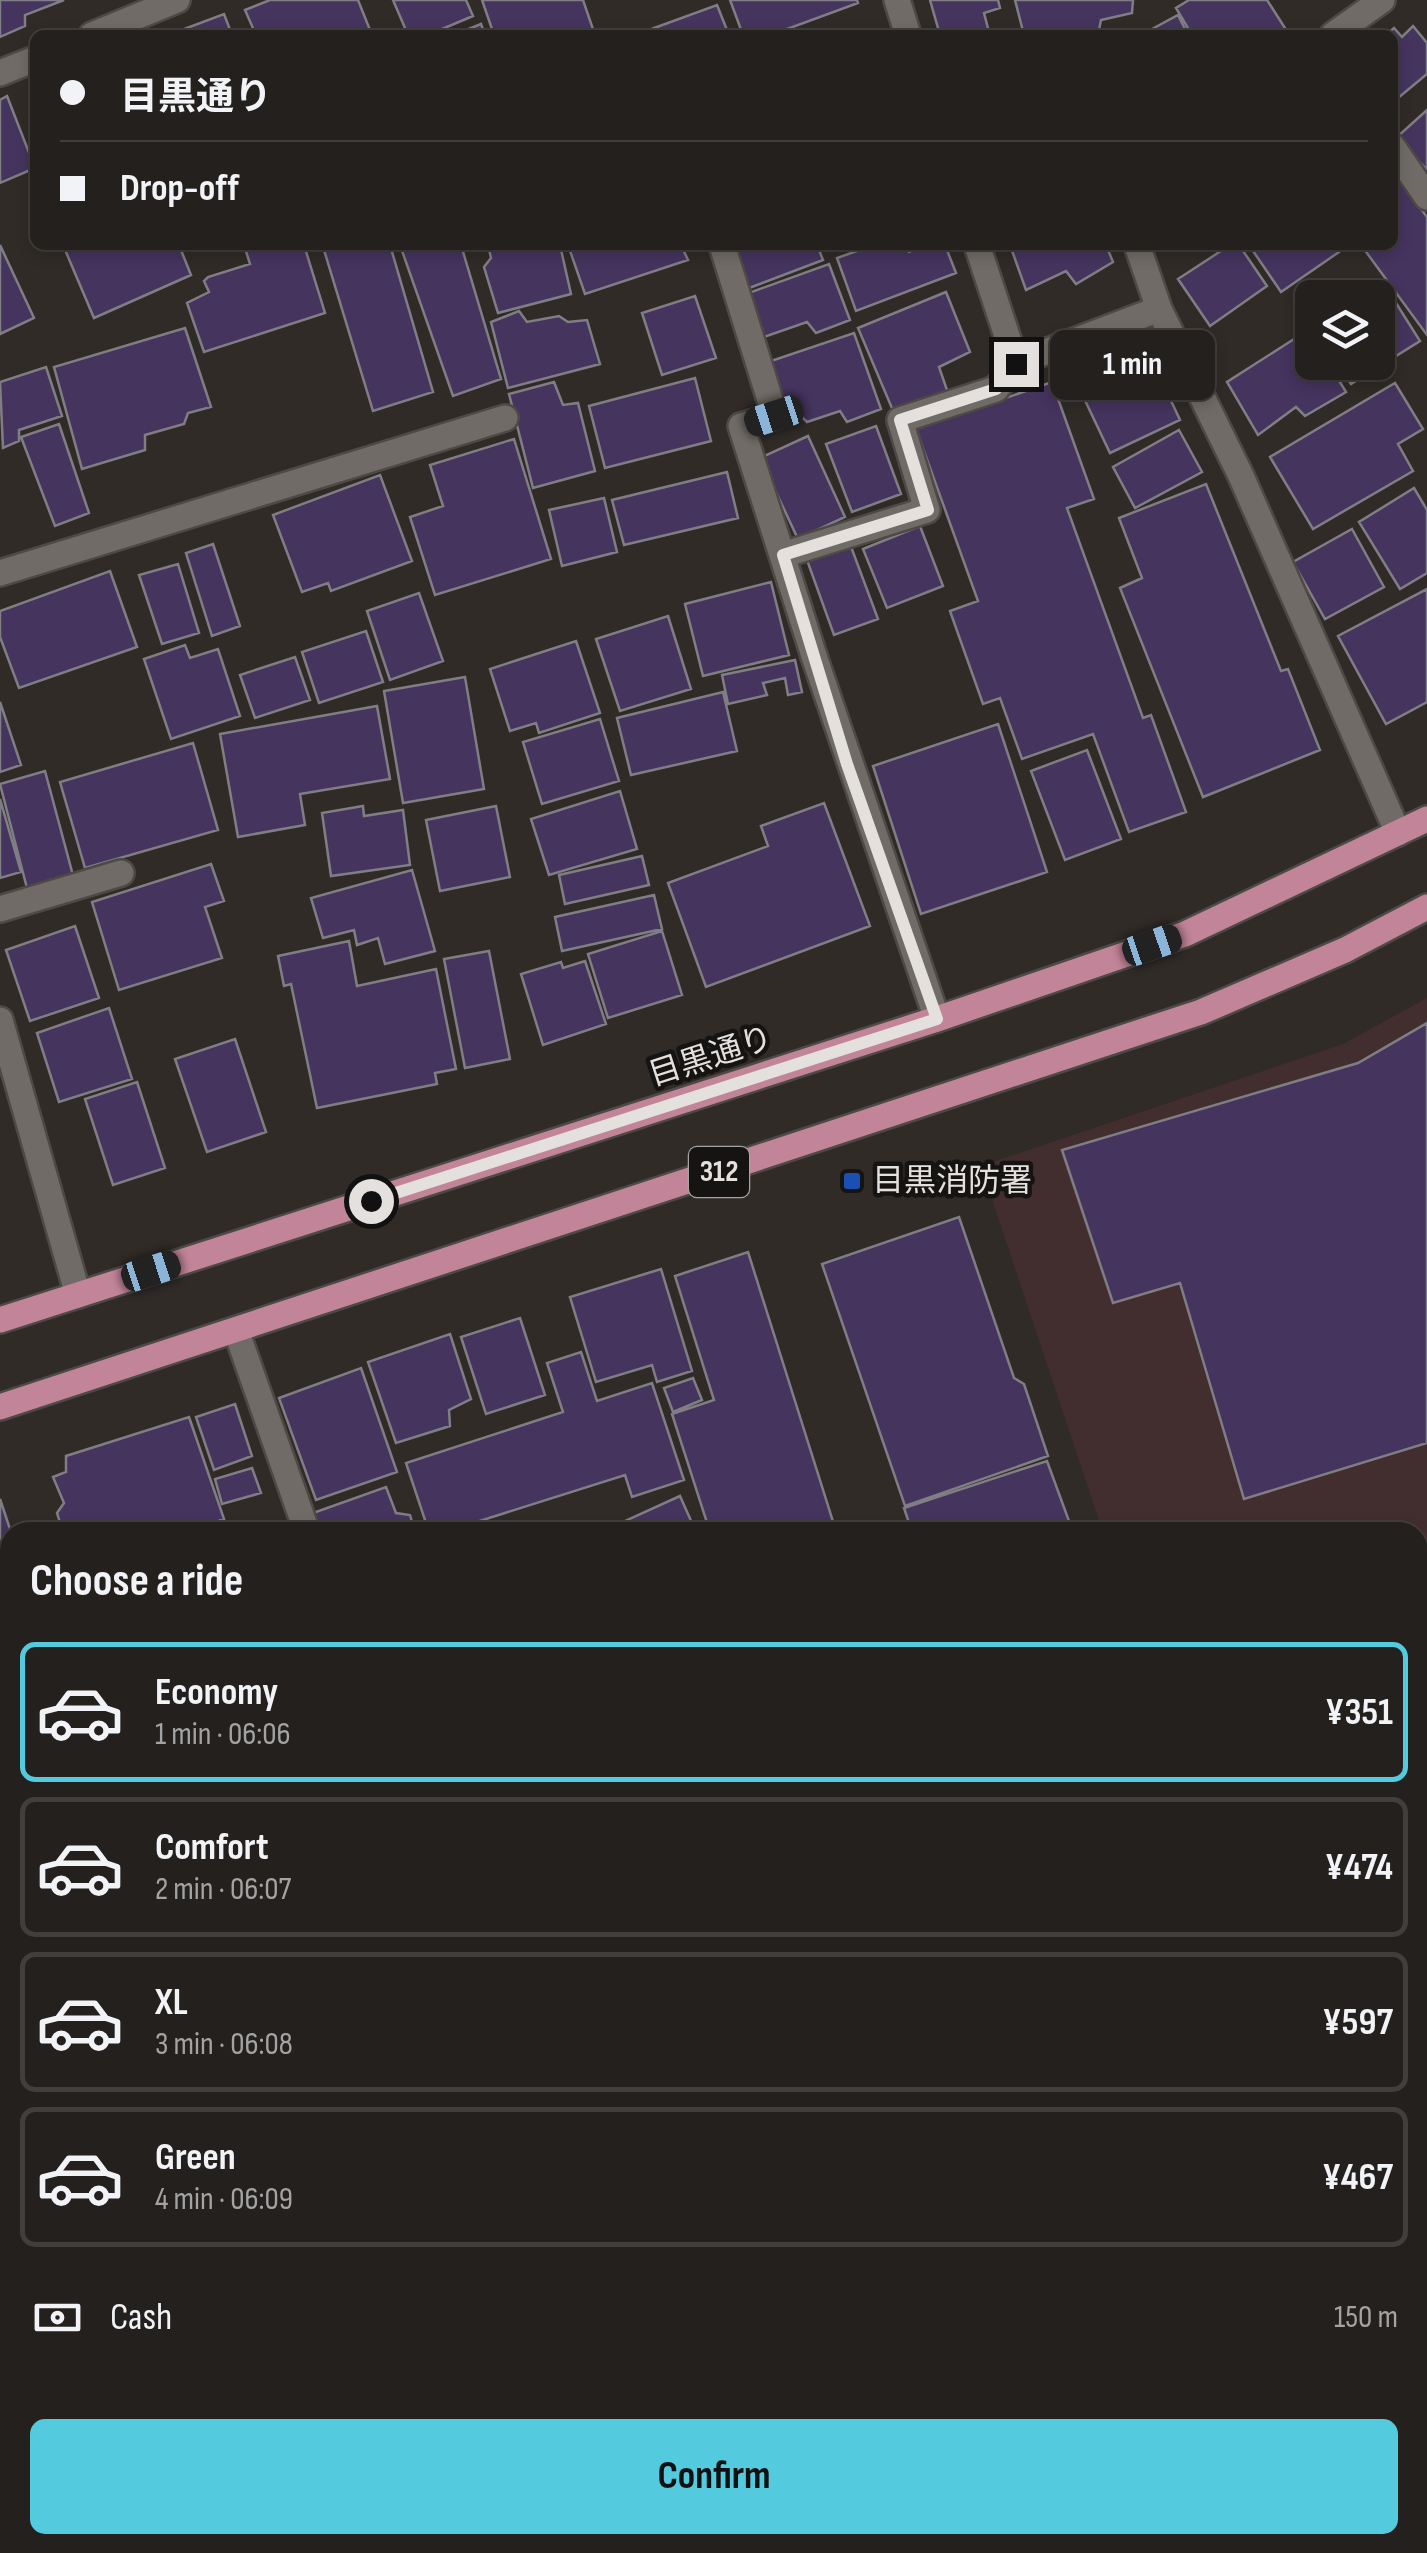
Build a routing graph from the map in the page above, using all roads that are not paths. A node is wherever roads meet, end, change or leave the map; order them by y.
1 (177, 0) edge
2 (897, 0) edge
3 (1382, 0) edge
4 (104, 30) edge
5 (906, 30) edge
6 (1340, 30) edge
7 (30, 61) edge
8 (0, 73) edge
9 (1398, 155) edge
10 (1427, 197) edge
11 (724, 250) edge
12 (979, 250) edge
13 (1139, 250) edge
14 (1158, 309) junction
15 (1016, 364) junction
16 (505, 418) dead end
17 (783, 555) junction
18 (0, 573) edge
19 (1427, 820) edge
20 (1398, 833) junction
21 (121, 873) dead end
22 (1427, 907) edge
23 (0, 909) edge
24 (937, 1019) junction
25 (0, 1020) edge
26 (78, 1295) junction
27 (0, 1320) edge
28 (236, 1330) junction
29 (0, 1407) edge
30 (303, 1522) edge

1 - 4 street
2 - 5 street
3 - 6 street
7 - 8 street
9 - 10 street
11 - 17 street
12 - 15 street
13 - 14 street
14 - 15 street
14 - 20 street
15 - 17 street
16 - 18 street
17 - 24 street
19 - 20 main road, 目黒通り / 312
20 - 24 main road, 目黒通り / 312
21 - 23 street
22 - 28 main road, 312
24 - 26 main road, 目黒通り / 312
25 - 26 street
26 - 27 main road, 目黒通り / 312
28 - 29 main road, 312
28 - 30 street

